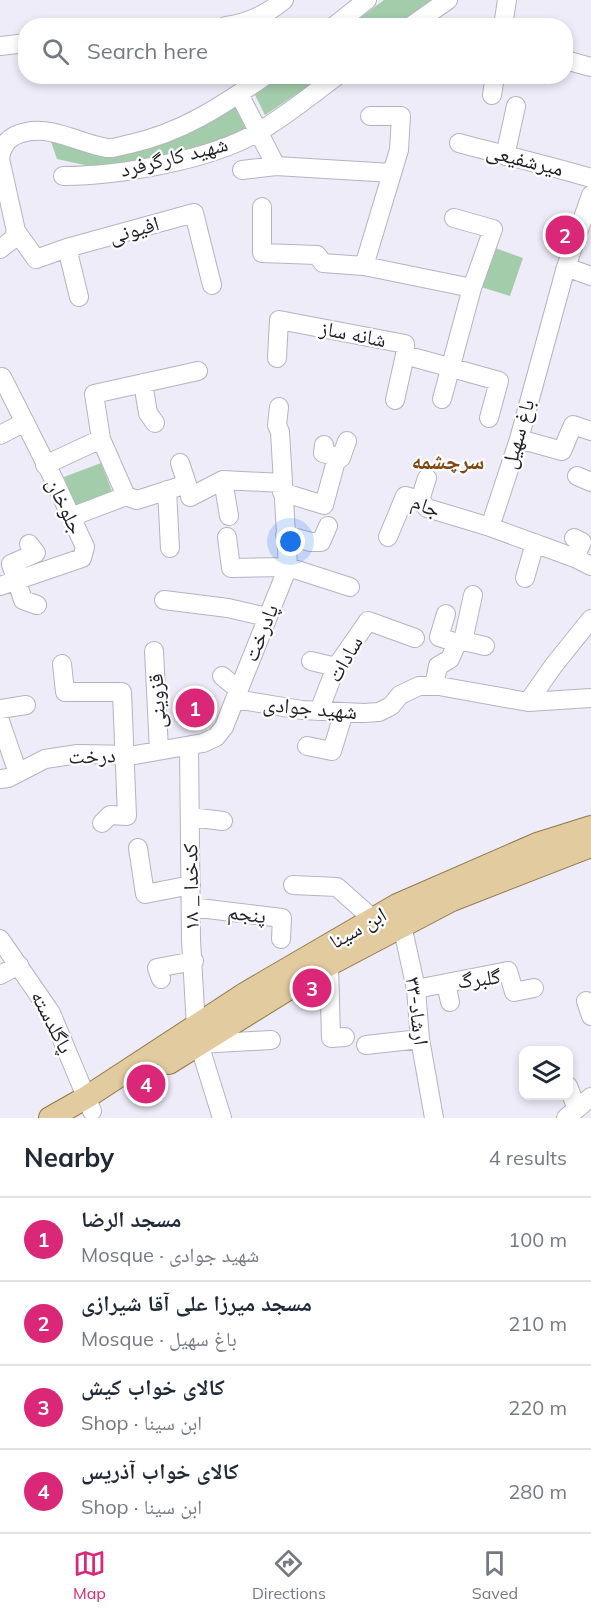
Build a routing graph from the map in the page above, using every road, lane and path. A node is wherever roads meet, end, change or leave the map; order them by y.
1 (284, 0) edge
2 (367, 0) edge
3 (448, 0) edge
4 (507, 0) edge
5 (253, 18) edge
6 (344, 18) edge
7 (422, 18) edge
8 (504, 18) edge
9 (18, 44) edge
10 (0, 46) edge
11 (573, 62) edge
12 (591, 67) edge
13 (253, 84) edge
14 (326, 84) edge
15 (494, 84) edge
16 (239, 94) junction
17 (492, 95) dead end
18 (516, 106) dead end
19 (370, 116) dead end
20 (259, 132) junction
21 (459, 143) dead end
22 (505, 156) junction
23 (0, 163) edge
24 (276, 166) junction
25 (242, 170) dead end
26 (392, 173) junction
27 (63, 176) dead end
28 (591, 178) edge
29 (591, 195) edge
30 (262, 207) dead end
31 (454, 218) dead end
32 (16, 231) junction
33 (584, 239) edge
34 (67, 248) junction
35 (0, 249) edge
36 (364, 266) junction
37 (566, 267) junction
38 (591, 276) edge
39 (212, 285) dead end
40 (472, 288) junction
41 (79, 297) dead end
42 (405, 356) junction
43 (277, 358) dead end
44 (452, 367) junction
45 (198, 371) dead end
46 (2, 377) dead end
47 (143, 383) junction
48 (442, 399) dead end
49 (395, 400) dead end
50 (279, 407) dead end
51 (489, 418) dead end
52 (25, 422) junction
53 (155, 423) dead end
54 (591, 431) edge
55 (0, 435) edge
56 (101, 439) junction
57 (519, 440) junction
58 (347, 441) dead end
59 (180, 463) dead end
60 (45, 465) junction
61 (427, 478) dead end
62 (223, 480) junction
63 (162, 487) junction
64 (282, 488) junction
65 (126, 496) junction
66 (190, 497) dead end
67 (424, 510) junction
68 (229, 516) dead end
69 (71, 517) junction
70 (328, 526) dead end
71 (490, 527) junction
72 (285, 536) junction
73 (227, 537) dead end
74 (388, 537) dead end
75 (574, 538) dead end
76 (535, 543) junction
77 (29, 544) dead end
78 (170, 548) dead end
79 (583, 562) edge
80 (288, 567) junction
81 (525, 578) dead end
82 (8, 583) edge
83 (350, 587) dead end
84 (473, 595) dead end
85 (164, 600) dead end
86 (37, 605) dead end
87 (446, 614) dead end
88 (267, 617) junction
89 (591, 619) edge
90 (415, 638) dead end
91 (460, 642) junction
92 (485, 646) dead end
93 (154, 651) dead end
94 (311, 661) dead end
95 (62, 664) dead end
96 (336, 667) junction
97 (222, 676) dead end
98 (434, 686) junction
99 (237, 694) junction
100 (591, 698) edge
101 (528, 702) junction
102 (26, 705) dead end
103 (0, 709) edge
104 (319, 711) junction
105 (344, 712) junction
106 (0, 721) edge
107 (189, 746) junction
108 (307, 746) dead end
109 (159, 750) junction
110 (125, 755) junction
111 (18, 773) junction
112 (0, 779) edge
113 (190, 817) junction
114 (223, 821) dead end
115 (102, 823) dead end
116 (588, 840) edge
117 (138, 848) dead end
118 (190, 885) junction
119 (293, 885) dead end
120 (191, 907) junction
121 (400, 916) junction
122 (374, 919) junction
123 (0, 939) edge
124 (281, 939) dead end
125 (194, 962) junction
126 (329, 964) junction
127 (19, 966) junction
128 (0, 975) edge
129 (161, 979) dead end
130 (446, 983) junction
131 (534, 988) dead end
132 (416, 989) junction
133 (450, 1002) dead end
134 (197, 1035) junction
135 (345, 1037) dead end
136 (420, 1039) junction
137 (271, 1040) dead end
138 (366, 1045) dead end
139 (87, 1109) edge
140 (216, 1117) edge
141 (50, 1118) edge
142 (434, 1118) edge

1 - 5 street
2 - 6 street
3 - 7 street
4 - 8 street
9 - 10 street
11 - 12 street
13 - 16 street, شهید کارگرفرد
14 - 20 street, شهید کارگرفرد
15 - 17 street
16 - 20 street
16 - 23 street, شهید کارگرفرد
18 - 22 street
19 - 26 street
20 - 24 street
20 - 27 street, شهید کارگرفرد
21 - 22 street, میرشفیعی
22 - 28 street, میرشفیعی
23 - 32 street
24 - 25 street
24 - 26 street
26 - 36 street
29 - 33 street, باغ سهیل
30 - 36 street
31 - 40 street
32 - 34 street, افیونی
32 - 35 street
33 - 37 street, باغ سهیل
34 - 39 street, افیونی
34 - 41 street
36 - 40 street
37 - 38 street
37 - 57 street, باغ سهیل
40 - 44 street
42 - 43 street, شانه ساز
42 - 44 street, شانه ساز
42 - 49 street
44 - 48 street
44 - 51 street, باغ سهیل
45 - 47 street
46 - 52 street, جلوخان
47 - 53 street
47 - 56 street
50 - 64 street
52 - 55 street
52 - 60 street, جلوخان
54 - 57 street
56 - 60 street
56 - 65 street
57 - 71 street, باغ سهیل
58 - 64 street
59 - 63 street
60 - 69 street, جلوخان
61 - 67 street
62 - 64 street
62 - 66 street
62 - 68 street
63 - 65 street
63 - 78 street
64 - 72 street
65 - 69 street
67 - 71 street, جام
67 - 74 street, جام
69 - 82 street, جلوخان
70 - 72 street
71 - 76 street
72 - 80 street
73 - 80 street
75 - 79 street
76 - 79 street
76 - 81 street
77 - 82 street
80 - 83 street
80 - 88 street, پادرخت
82 - 86 street
84 - 91 street
85 - 88 street
87 - 91 street
88 - 99 street, پادرخت
89 - 101 street
90 - 96 street, سادات
91 - 92 street
91 - 98 street
93 - 109 street, قزوینی
94 - 96 street
95 - 110 street
96 - 104 street, سادات
97 - 99 street
98 - 101 street, شهید جوادی
98 - 105 street, شهید جوادی
99 - 104 street, شهید جوادی
99 - 107 street, شهید جوادی
100 - 101 street, شهید جوادی
102 - 103 street
104 - 105 street, شهید جوادی
105 - 108 street
106 - 111 street
107 - 109 street, درخت
107 - 113 street, ۱۸ _ کدخدا
109 - 110 street, درخت
110 - 111 street, درخت
110 - 115 street
111 - 112 street, درخت
113 - 114 street
113 - 118 street, ۱۸ _ کدخدا
116 - 121 main road, ابن سینا
117 - 118 street
118 - 120 street, ۱۸ _ کدخدا
119 - 122 street
120 - 124 street, پنجم
120 - 125 street, ۱۸ _ کدخدا
121 - 122 main road, ابن سینا
121 - 126 main road, ابن سینا
121 - 132 street, ۳۳-ارشاد
122 - 134 main road, ابن سینا
123 - 127 street, پاگلدسته
125 - 129 street
125 - 134 street, ۱۸ _ کدخدا
126 - 134 main road, ابن سینا
126 - 135 street
127 - 128 street
127 - 139 street, پاگلدسته
130 - 131 street, گلبرگ
130 - 132 street, گلبرگ
130 - 133 street, گلبرگ
132 - 136 street, ۳۳-ارشاد
134 - 137 street
134 - 139 main road, ابن سینا
134 - 140 street, ۱۸ _ کدخدا
136 - 138 street
136 - 142 street, ۳۳-ارشاد
139 - 141 main road, ابن سینا

